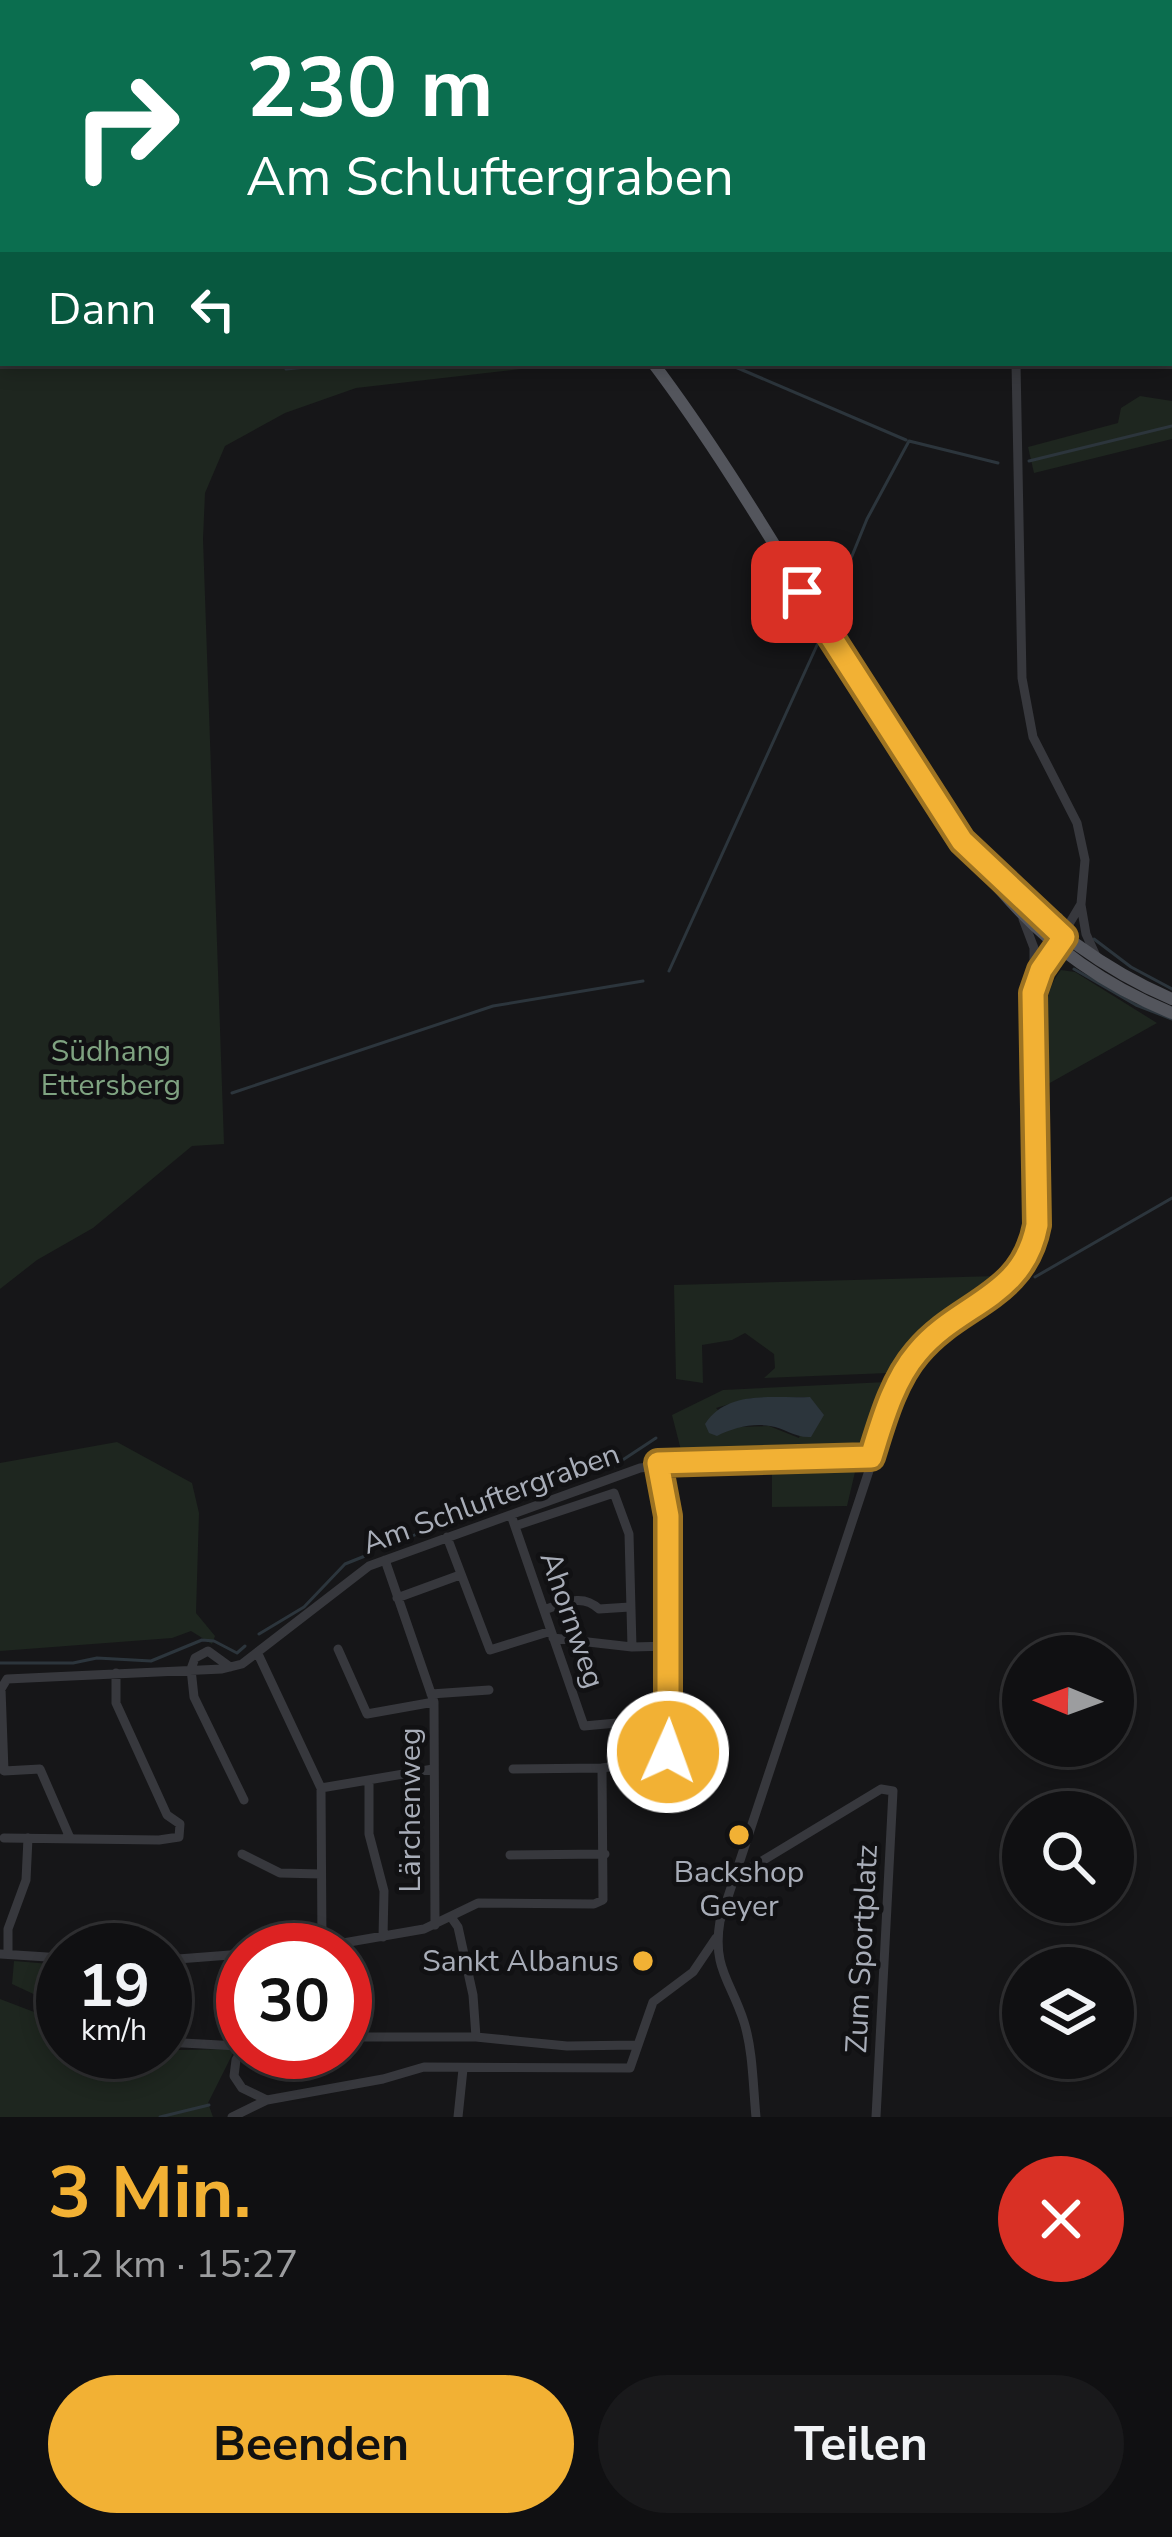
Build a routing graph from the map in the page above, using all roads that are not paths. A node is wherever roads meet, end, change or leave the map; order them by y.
1 (654, 366) edge
2 (1016, 366) edge
3 (962, 841) junction
4 (1081, 904) junction
5 (1022, 914) junction
6 (1060, 941) junction
7 (1100, 962) junction
8 (1034, 986) junction
9 (1172, 999) edge
10 (1172, 1012) edge
11 (871, 1457) junction
12 (658, 1463) junction
13 (513, 1521) junction
14 (446, 1537) junction
15 (386, 1560) junction
16 (460, 1575) junction
17 (397, 1598) junction
18 (630, 1607) junction
19 (544, 1610) junction
20 (552, 1634) junction
21 (670, 1646) junction
22 (632, 1647) junction
23 (338, 1649) dead end
24 (259, 1654) junction
25 (230, 1667) junction
26 (191, 1669) junction
27 (116, 1673) junction
28 (1, 1689) edge
29 (490, 1690) dead end
30 (432, 1698) junction
31 (671, 1718) junction
32 (602, 1768) junction
33 (434, 1769) junction
34 (513, 1769) dead end
35 (369, 1780) junction
36 (321, 1788) junction
37 (244, 1800) dead end
38 (4, 1838) dead end
39 (28, 1838) junction
40 (70, 1838) junction
41 (242, 1854) dead end
42 (605, 1854) junction
43 (510, 1855) dead end
44 (739, 1870) junction
45 (321, 1874) junction
46 (451, 1917) junction
47 (322, 1923) edge
48 (434, 1924) junction
49 (718, 1934) junction
50 (382, 1937) junction
51 (372, 1938) edge
52 (4, 1954) edge
53 (36, 1956) edge
54 (693, 1972) junction
55 (722, 1978) junction
56 (372, 2037) edge
57 (476, 2037) junction
58 (502, 2040) junction
59 (637, 2045) junction
60 (501, 2067) junction
61 (463, 2069) junction
62 (236, 2079) edge
63 (267, 2100) junction
64 (232, 2117) edge
65 (458, 2117) edge
66 (756, 2117) edge
67 (876, 2117) edge

1 - 3 main road
2 - 4 street
3 - 5 main road
3 - 6 main road
4 - 6 street
4 - 7 street
5 - 6 main road
5 - 8 street
6 - 7 main road
6 - 8 street
6 - 10 main road
7 - 9 main road
8 - 11 street
11 - 12 street, Am Schluftergraben
11 - 44 street
12 - 13 street, Am Schluftergraben
12 - 21 street
13 - 14 street, Am Schluftergraben
13 - 18 street
13 - 19 street, Ahornweg
14 - 15 street, Am Schluftergraben
14 - 16 street
15 - 17 street, Lärchenweg
15 - 24 street, Am Schluftergraben
16 - 17 street
16 - 20 street
17 - 30 street, Lärchenweg
18 - 19 street
18 - 22 street
19 - 20 street, Ahornweg
20 - 22 street
20 - 31 street, Ahornweg
21 - 22 street
21 - 31 street
23 - 30 street
24 - 25 street, Am Schluftergraben
24 - 36 street
25 - 26 street, Am Schluftergraben
25 - 26 street, Am Schluftergraben
26 - 27 street, Am Schluftergraben
26 - 37 street
27 - 28 street, Am Schluftergraben
27 - 40 street
28 - 40 street
29 - 30 street
30 - 33 street, Lärchenweg
31 - 32 street
32 - 34 street
32 - 42 street
33 - 35 street
33 - 48 street, Lärchenweg
35 - 36 street
35 - 50 street
36 - 45 street
38 - 39 street
39 - 40 street
39 - 52 street
41 - 45 street
42 - 43 street
42 - 46 street
44 - 49 street
44 - 67 street, Zum Sportplatz
45 - 47 street
46 - 48 street
46 - 57 street
48 - 50 street
49 - 54 street
49 - 55 street
50 - 51 street
52 - 53 street
54 - 55 street
54 - 59 street
55 - 66 street
56 - 57 street
57 - 58 street
58 - 59 street
58 - 60 street
59 - 60 street
60 - 61 street
61 - 63 street
61 - 65 street
62 - 63 street
63 - 64 street

